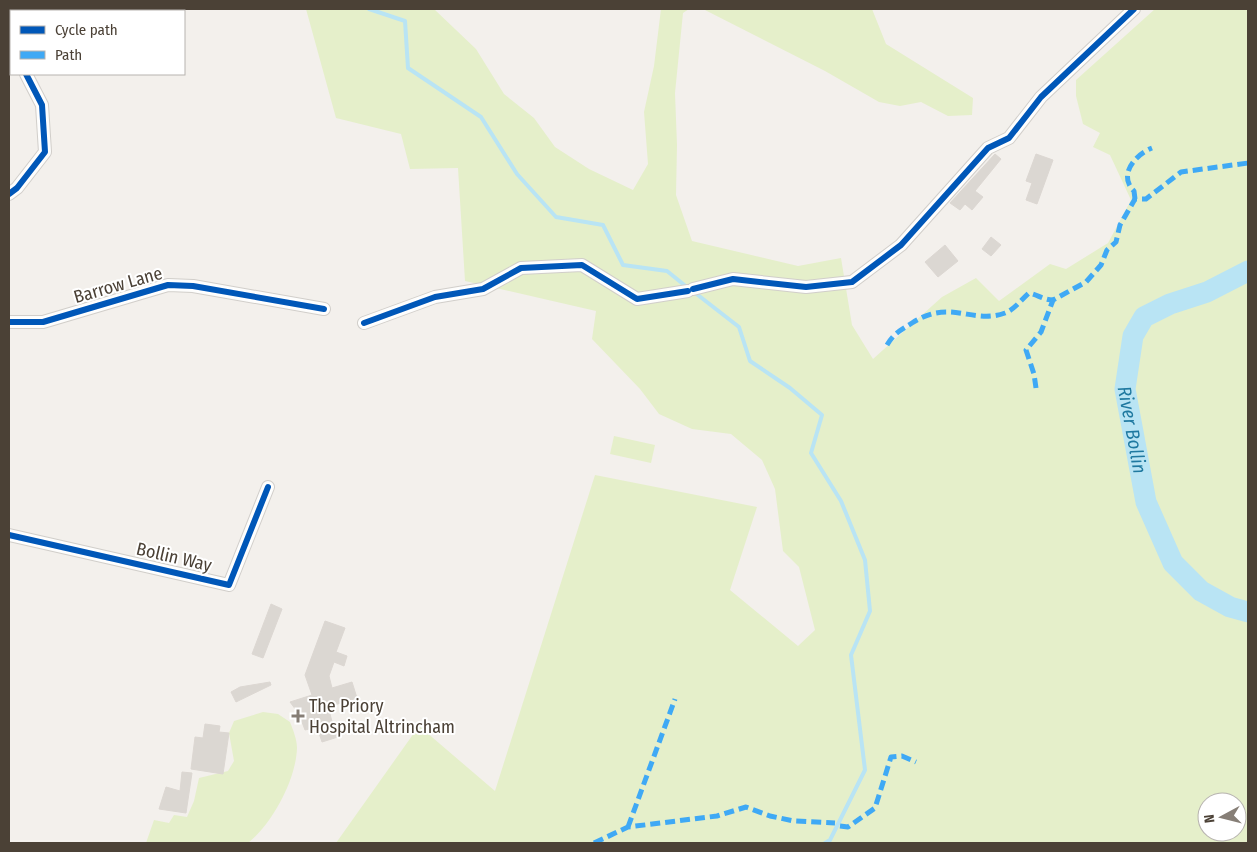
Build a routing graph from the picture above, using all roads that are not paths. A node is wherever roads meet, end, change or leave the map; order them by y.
1 (1134, 9) edge
2 (27, 75) edge
3 (9, 194) edge
4 (324, 309) dead end
5 (9, 322) edge
6 (364, 324) dead end
7 (268, 487) dead end
8 (9, 535) edge

1 - 6 street
2 - 3 street
4 - 5 street, Barrow Lane
7 - 8 street, Bollin Way

